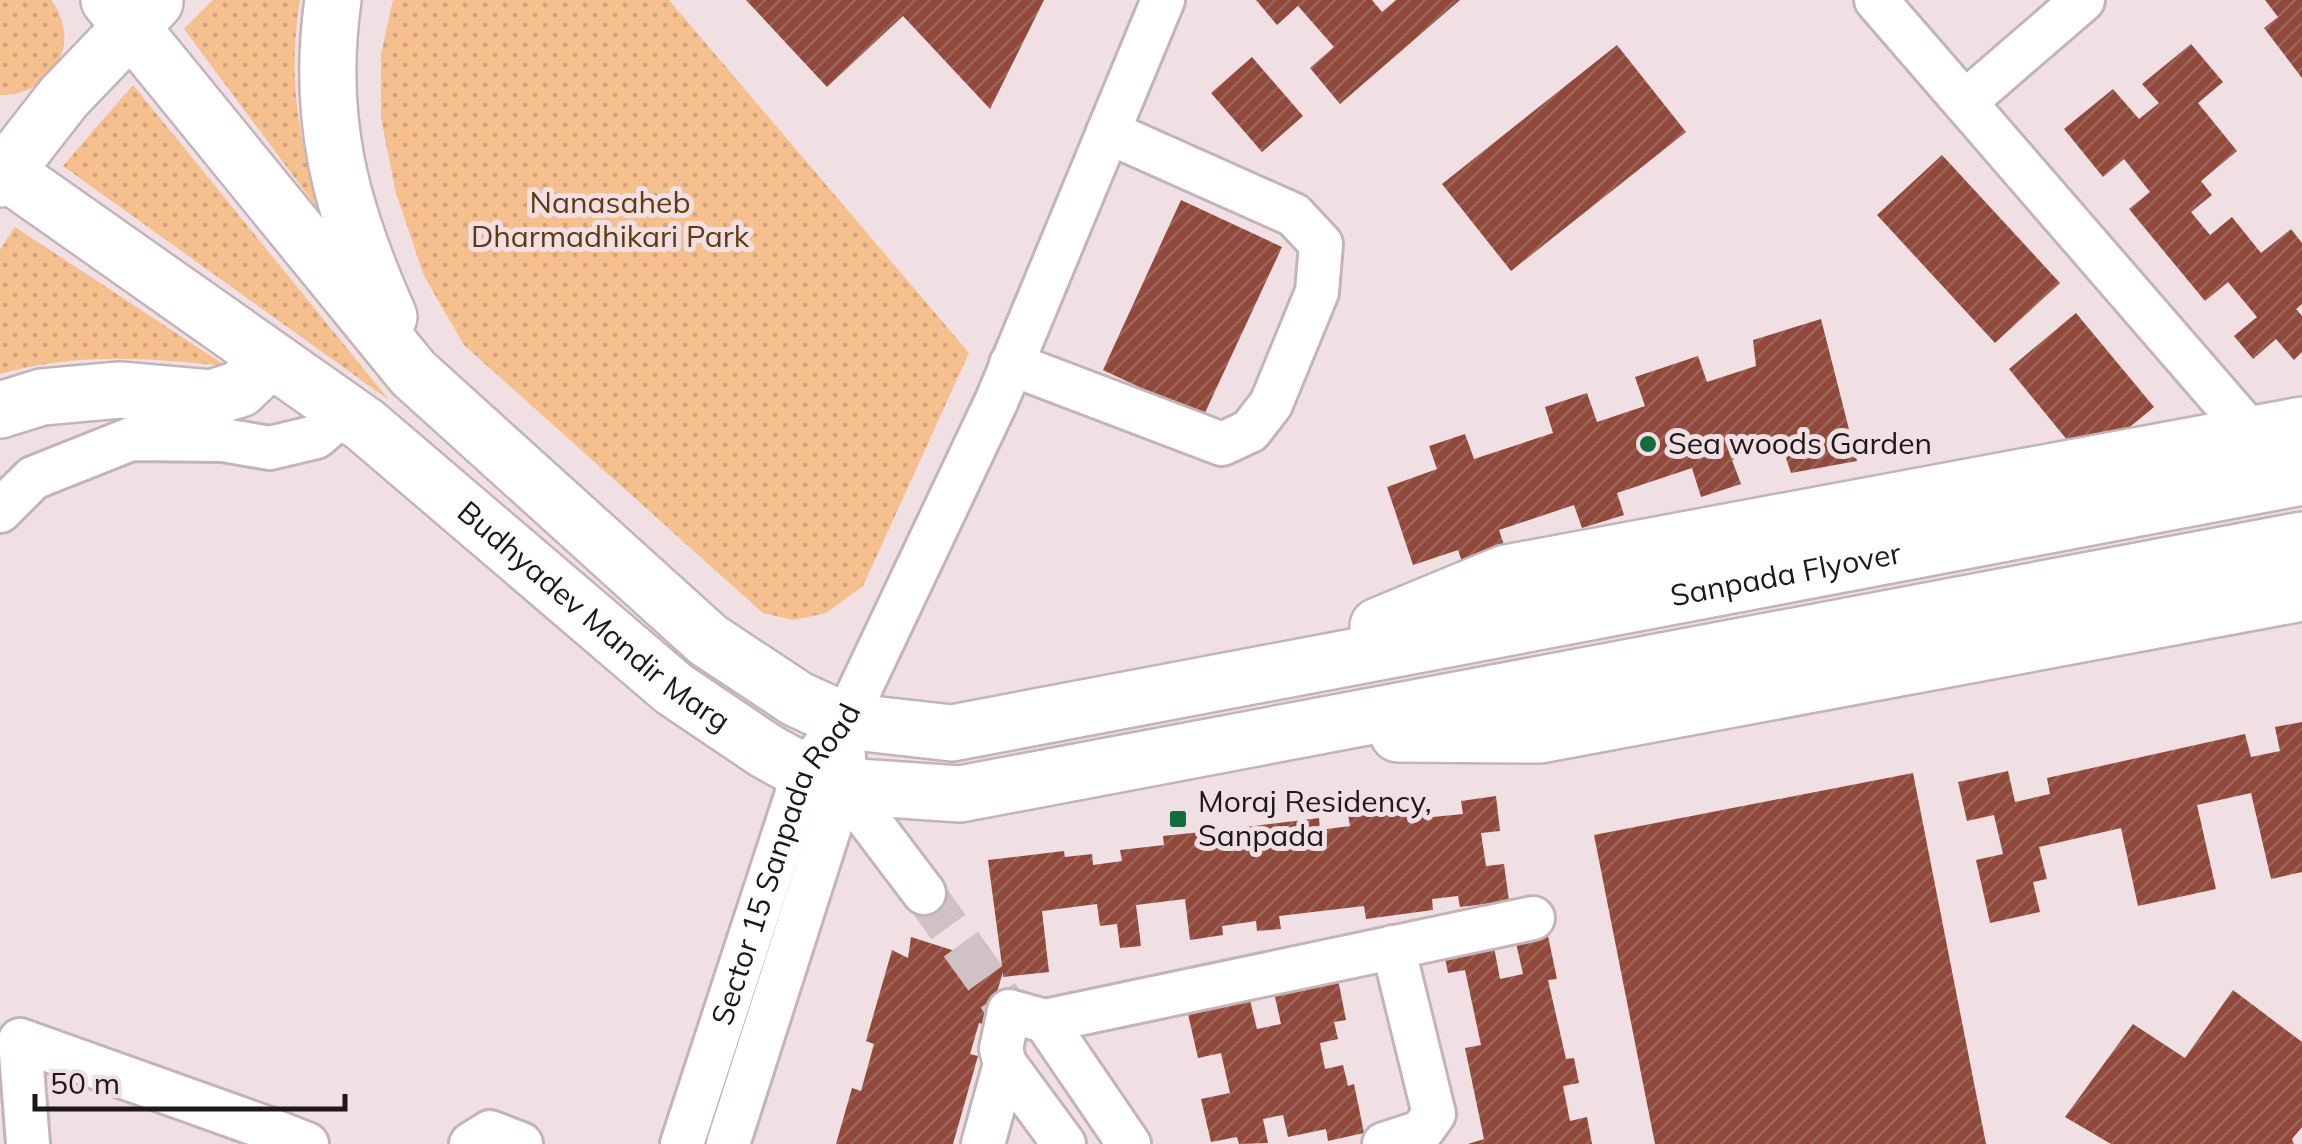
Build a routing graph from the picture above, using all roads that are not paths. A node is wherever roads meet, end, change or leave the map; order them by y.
1 (334, 0) edge
2 (1163, 0) edge
3 (1876, 0) edge
4 (2083, 0) edge
5 (132, 9) edge
6 (1964, 102) junction
7 (1108, 132) junction
8 (2, 173) edge
9 (271, 359) junction
10 (1011, 364) junction
11 (413, 373) junction
12 (0, 410) edge
13 (346, 412) junction
14 (2277, 430) edge
15 (2302, 477) edge
16 (0, 511) edge
17 (2302, 540) edge
18 (2302, 593) edge
19 (1269, 671) junction
20 (845, 720) junction
21 (1280, 732) junction
22 (823, 779) junction
23 (924, 893) tunnel mouth
24 (1533, 918) dead end
25 (1393, 947) junction
26 (1046, 1020) junction
27 (1006, 1064) junction
28 (282, 1139) edge
29 (28, 1144) edge
30 (472, 1144) edge
31 (521, 1144) edge
32 (682, 1144) edge
33 (728, 1144) edge
34 (983, 1144) edge
35 (1064, 1144) edge
36 (1129, 1144) edge
37 (1384, 1144) edge

1 - 11 main road
2 - 7 street
3 - 6 street
4 - 6 street
5 - 8 main road
5 - 11 main road, Budhyadev Mandir Marg
6 - 14 street
7 - 10 street
7 - 10 street
8 - 9 main road, Budhyadev Mandir Marg
9 - 12 main road
9 - 13 main road, Budhyadev Mandir Marg
10 - 20 street
11 - 20 main road, Budhyadev Mandir Marg
13 - 16 street
13 - 22 main road, Budhyadev Mandir Marg
14 - 19 main road
15 - 19 main road, Sanpada Flyover
17 - 21 main road, Sanpada Flyover
18 - 21 main road
19 - 20 main road, Budhyadev Mandir Marg
20 - 22 street, Sector 15 Sanpada Road
21 - 22 main road, Budhyadev Mandir Marg
22 - 23 street
22 - 32 street, Sector 15 Sanpada Road
22 - 33 street, Sector 15 Sanpada Road
24 - 25 street
25 - 26 street
25 - 37 street
26 - 27 street
26 - 36 street
27 - 34 street
27 - 35 street
28 - 29 street
30 - 31 street

